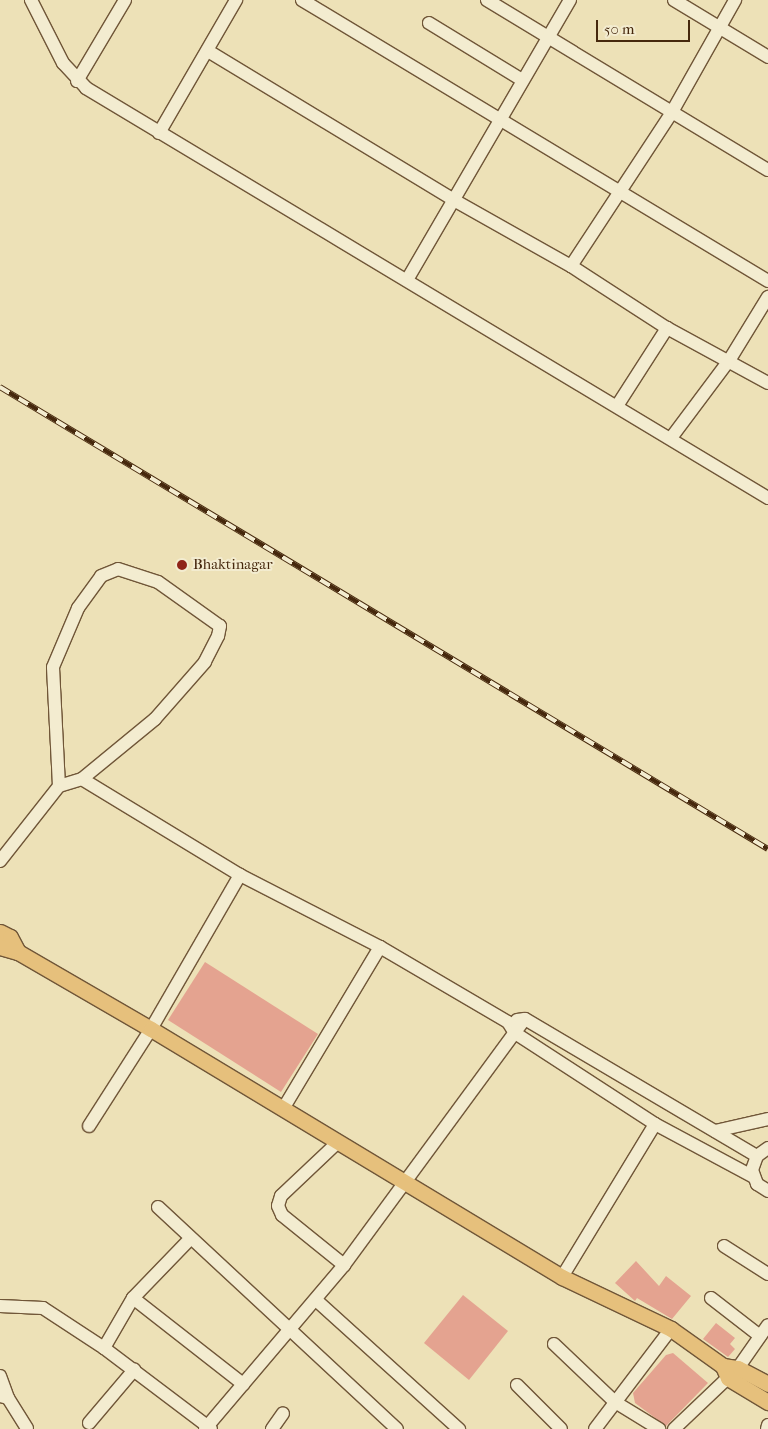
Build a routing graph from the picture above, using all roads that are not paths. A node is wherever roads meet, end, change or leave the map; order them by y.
1 (31, 0) edge
2 (126, 0) edge
3 (236, 0) edge
4 (302, 0) edge
5 (487, 0) edge
6 (570, 0) edge
7 (674, 0) edge
8 (735, 0) edge
9 (428, 23) dead end
10 (719, 28) junction
11 (548, 36) junction
12 (208, 52) junction
13 (768, 57) edge
14 (522, 80) junction
15 (77, 81) junction
16 (672, 112) junction
17 (500, 118) junction
18 (159, 133) junction
19 (768, 170) edge
20 (621, 193) junction
21 (452, 199) junction
22 (571, 266) junction
23 (407, 280) junction
24 (768, 281) edge
25 (768, 297) edge
26 (667, 328) junction
27 (730, 359) junction
28 (768, 383) edge
29 (617, 406) junction
30 (671, 438) junction
31 (768, 498) edge
32 (82, 779) junction
33 (59, 786) junction
34 (0, 861) edge
35 (240, 875) junction
36 (0, 932) edge
37 (0, 946) edge
38 (380, 947) junction
39 (18, 952) junction
40 (524, 1019) junction
41 (508, 1022) junction
42 (151, 1030) junction
43 (516, 1033) junction
44 (283, 1109) junction
45 (768, 1119) edge
46 (655, 1124) junction
47 (89, 1126) dead end
48 (715, 1131) junction
49 (337, 1143) junction
50 (768, 1148) edge
51 (757, 1156) junction
52 (754, 1177) junction
53 (400, 1183) junction
54 (768, 1191) edge
55 (158, 1207) dead end
56 (190, 1239) junction
57 (724, 1246) dead end
58 (344, 1265) junction
59 (768, 1274) edge
60 (562, 1277) junction
61 (133, 1298) junction
62 (711, 1298) dead end
63 (316, 1300) junction
64 (0, 1306) edge
65 (768, 1325) edge
66 (292, 1328) junction
67 (671, 1329) junction
68 (760, 1336) junction
69 (554, 1344) dead end
70 (104, 1348) junction
71 (134, 1370) junction
72 (729, 1371) junction
73 (0, 1376) edge
74 (243, 1384) junction
75 (768, 1384) edge
76 (517, 1385) dead end
77 (4, 1397) edge
78 (615, 1402) junction
79 (768, 1402) edge
80 (283, 1413) dead end
81 (89, 1423) dead end
82 (768, 1424) edge
83 (208, 1428) edge
84 (27, 1429) edge
85 (272, 1429) edge
86 (397, 1429) edge
87 (459, 1429) edge
88 (561, 1429) edge
89 (595, 1429) edge
90 (659, 1429) edge
91 (674, 1429) edge
92 (767, 1429) edge

1 - 15 street
2 - 15 street
3 - 12 street
4 - 17 street
5 - 11 street
6 - 11 street
7 - 10 street
8 - 10 street
9 - 14 street
10 - 13 street
10 - 16 street
11 - 14 street
11 - 16 street
12 - 18 street
12 - 21 street
14 - 17 street
15 - 18 street
16 - 19 street
16 - 20 street
17 - 20 street
17 - 21 street
18 - 23 street
20 - 22 street
20 - 24 street
21 - 22 street
21 - 23 street
22 - 26 street
23 - 29 street
25 - 27 street
26 - 27 street
26 - 29 street
27 - 28 street
27 - 30 street
29 - 30 street
30 - 31 street
32 - 33 street
32 - 33 street
32 - 35 street
33 - 34 street
35 - 38 street
35 - 42 street
36 - 39 main road
37 - 39 main road
38 - 41 street
38 - 44 street
39 - 42 main road
40 - 41 street
40 - 43 street
40 - 48 street
41 - 43 street
42 - 44 main road
42 - 47 street
43 - 46 street
43 - 53 street
44 - 49 main road
45 - 48 street
46 - 52 street
46 - 60 street
48 - 51 street
49 - 53 main road
49 - 58 street
50 - 51 street
51 - 52 street
52 - 54 street
53 - 58 street
53 - 60 main road
55 - 56 street
56 - 61 street
56 - 66 street
57 - 59 street
58 - 63 street
60 - 67 main road
61 - 70 street
61 - 74 street
62 - 68 street
63 - 66 street
63 - 87 street
64 - 70 street
65 - 68 street
66 - 74 street
66 - 86 street
67 - 72 main road
67 - 78 street
68 - 72 street
69 - 78 street
70 - 71 street
71 - 81 street
71 - 83 street
72 - 75 main road
72 - 79 main road
72 - 91 street
73 - 77 street
74 - 83 street
76 - 88 street
77 - 84 street
78 - 89 street
78 - 90 street
80 - 85 street
82 - 92 street

